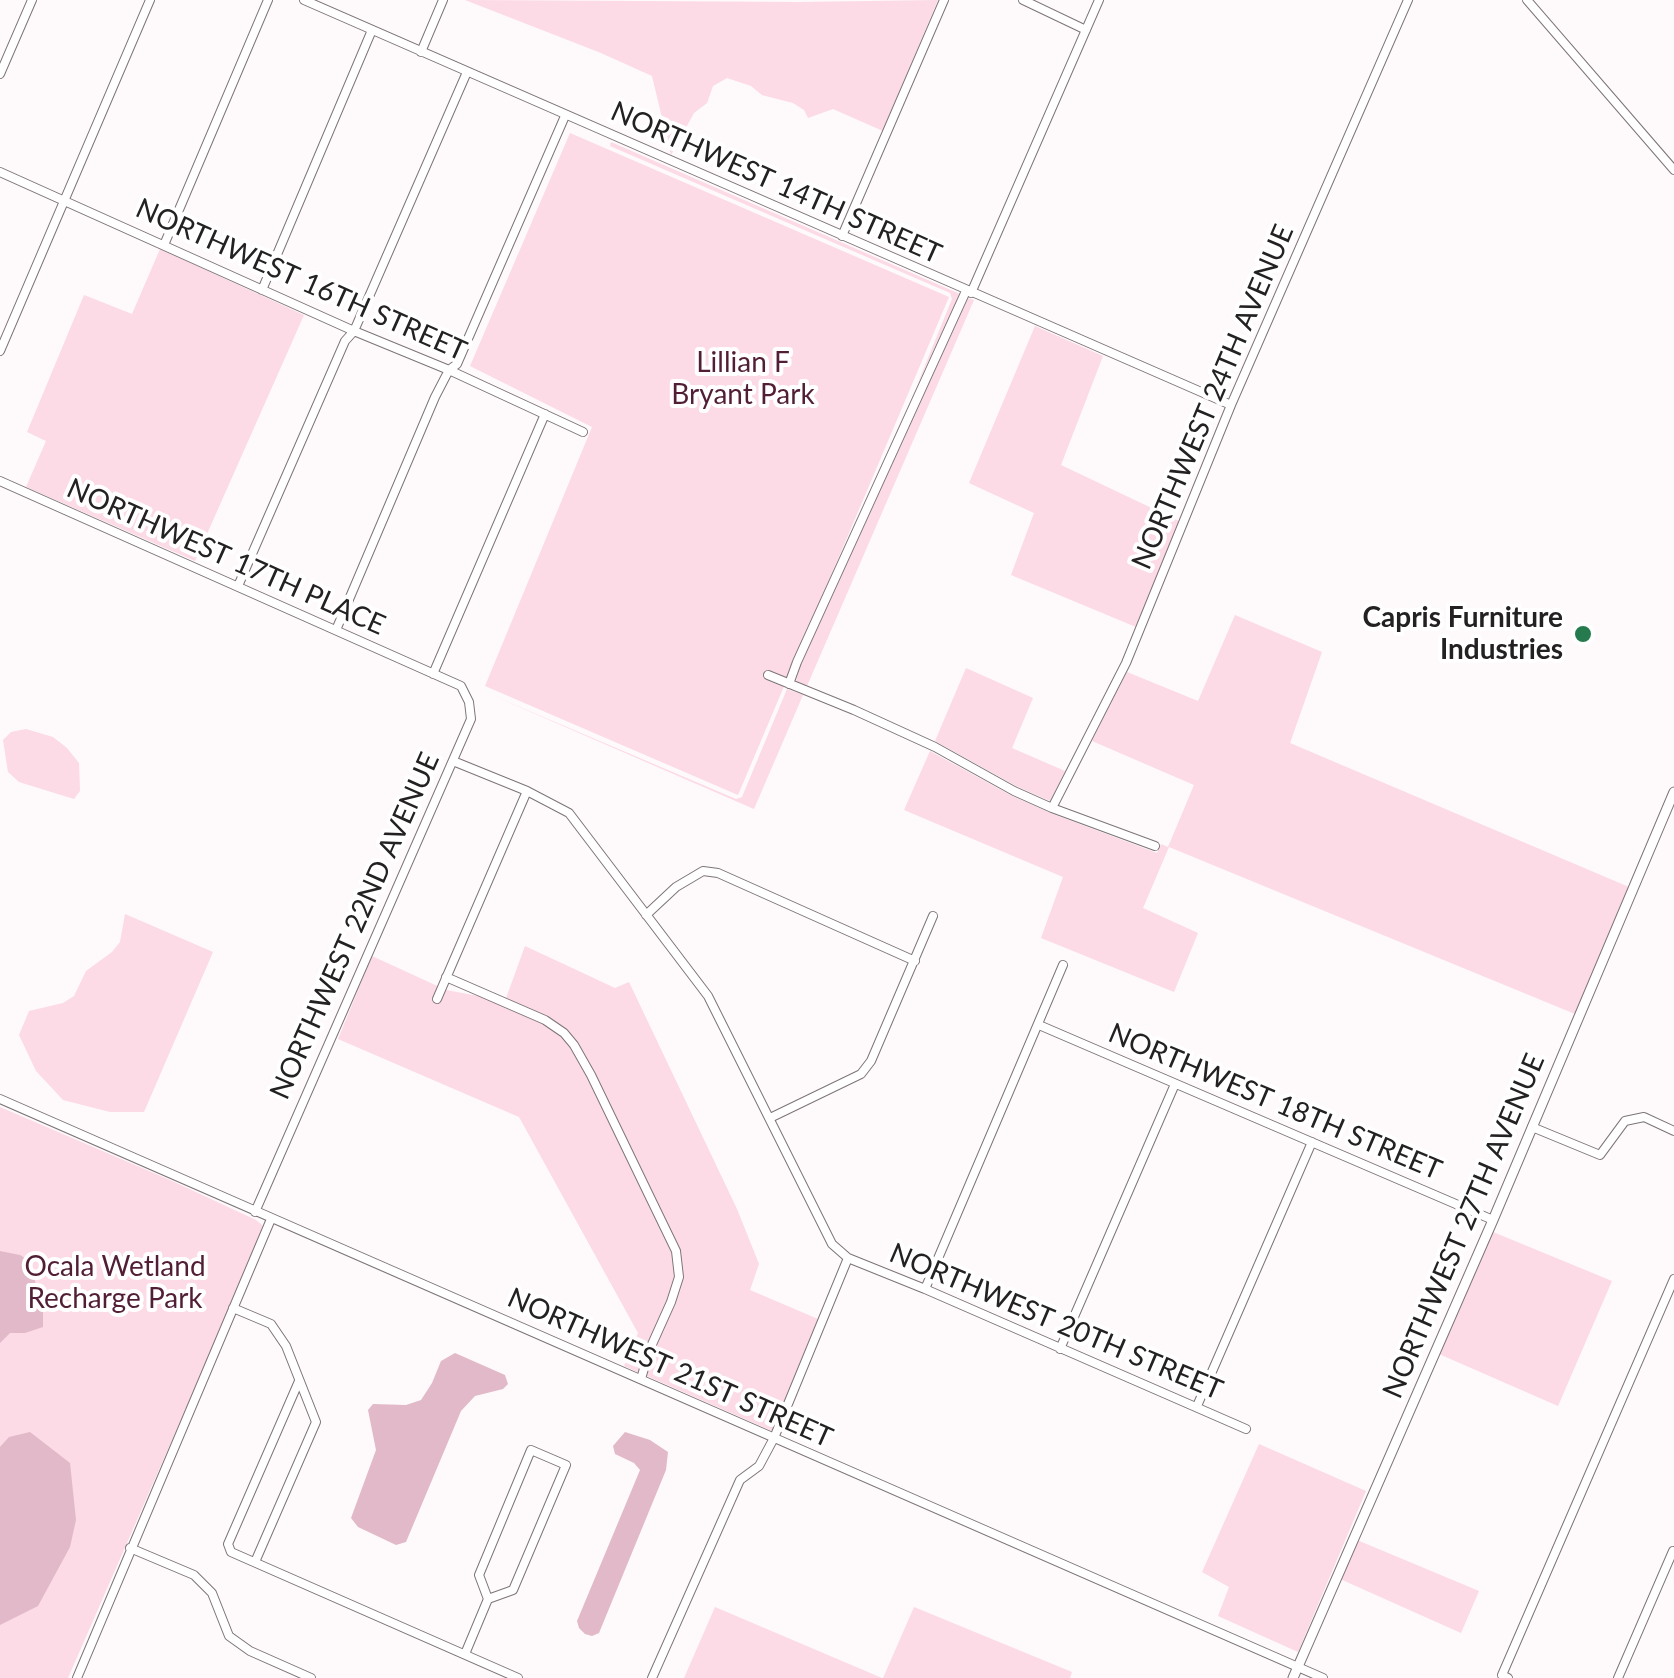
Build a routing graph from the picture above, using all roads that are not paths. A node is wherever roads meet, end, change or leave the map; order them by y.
1 (32, 0) edge
2 (150, 0) edge
3 (268, 0) edge
4 (304, 0) edge
5 (443, 0) edge
6 (944, 0) edge
7 (1023, 0) edge
8 (1099, 0) edge
9 (1408, 0) edge
10 (1528, 0) edge
11 (372, 30) junction
12 (1086, 30) junction
13 (420, 52) junction
14 (467, 72) junction
15 (0, 74) edge
16 (565, 116) junction
17 (1674, 170) edge
18 (0, 172) edge
19 (64, 200) junction
20 (842, 236) junction
21 (164, 245) junction
22 (262, 290) junction
23 (968, 292) junction
24 (354, 331) junction
25 (0, 351) edge
26 (449, 370) junction
27 (1231, 405) junction
28 (545, 414) junction
29 (583, 432) dead end
30 (0, 481) edge
31 (238, 586) junction
32 (336, 630) junction
33 (433, 674) junction
34 (768, 675) dead end
35 (789, 684) junction
36 (453, 761) junction
37 (527, 791) junction
38 (1674, 792) edge
39 (1052, 808) junction
40 (1156, 846) dead end
41 (646, 915) junction
42 (934, 916) dead end
43 (915, 961) junction
44 (1063, 966) dead end
45 (446, 977) junction
46 (436, 999) dead end
47 (1039, 1025) junction
48 (1175, 1084) junction
49 (0, 1099) edge
50 (770, 1118) junction
51 (1532, 1127) junction
52 (1674, 1131) edge
53 (1312, 1142) junction
54 (254, 1212) junction
55 (271, 1219) junction
56 (1493, 1220) junction
57 (848, 1258) junction
58 (1673, 1279) edge
59 (925, 1289) junction
60 (233, 1308) junction
61 (1060, 1348) junction
62 (640, 1380) junction
63 (300, 1381) junction
64 (1197, 1406) junction
65 (1246, 1429) dead end
66 (774, 1438) junction
67 (130, 1548) junction
68 (1673, 1551) edge
69 (255, 1562) junction
70 (488, 1599) junction
71 (464, 1654) junction
72 (1298, 1667) junction
73 (1505, 1677) edge
74 (76, 1678) edge
75 (311, 1678) edge
76 (518, 1678) edge
77 (652, 1678) edge
78 (1293, 1678) edge
79 (1323, 1678) edge
80 (1618, 1678) edge

1 - 15 street
2 - 19 street
3 - 21 street
4 - 11 street, NORTHWEST 14TH STREET
5 - 13 street
6 - 20 street
7 - 12 street
8 - 12 street
9 - 27 street, NORTHWEST 24TH AVENUE
10 - 17 street
11 - 13 street, NORTHWEST 14TH STREET
11 - 22 street
12 - 23 street
13 - 14 street, NORTHWEST 14TH STREET
14 - 16 street, NORTHWEST 14TH STREET
14 - 24 street
16 - 20 street, NORTHWEST 14TH STREET
16 - 26 street
18 - 19 street, NORTHWEST 16TH STREET
19 - 21 street, NORTHWEST 16TH STREET
19 - 25 street
20 - 23 street, NORTHWEST 14TH STREET
21 - 22 street, NORTHWEST 16TH STREET
22 - 24 street, NORTHWEST 16TH STREET
23 - 27 street, NORTHWEST 14TH STREET
23 - 35 street
24 - 26 street, NORTHWEST 16TH STREET
24 - 31 street
26 - 28 street, NORTHWEST 16TH STREET
26 - 32 street
27 - 39 street, NORTHWEST 24TH AVENUE
28 - 29 street, NORTHWEST 16TH STREET
28 - 33 street
30 - 31 street, NORTHWEST 17TH PLACE
31 - 32 street, NORTHWEST 17TH PLACE
32 - 33 street, NORTHWEST 17TH PLACE
33 - 36 street, NORTHWEST 22ND AVENUE
34 - 35 street
35 - 39 street
36 - 37 street
36 - 54 street, NORTHWEST 22ND AVENUE
37 - 41 street
37 - 45 street
38 - 51 street, NORTHWEST 27TH AVENUE
39 - 40 street
41 - 43 street
41 - 50 street
42 - 43 street
43 - 50 street
44 - 47 street
45 - 46 street
45 - 62 street
47 - 48 street, NORTHWEST 18TH STREET
47 - 59 street
48 - 53 street, NORTHWEST 18TH STREET
48 - 61 street
49 - 54 street, NORTHWEST 21ST STREET
50 - 57 street
51 - 52 street
51 - 56 street, NORTHWEST 27TH AVENUE
53 - 56 street, NORTHWEST 18TH STREET
53 - 64 street
54 - 55 street, NORTHWEST 21ST STREET
55 - 60 street
55 - 62 street, NORTHWEST 21ST STREET
56 - 72 street, NORTHWEST 27TH AVENUE
57 - 59 street, NORTHWEST 20TH STREET
57 - 66 street
58 - 73 street
59 - 61 street, NORTHWEST 20TH STREET
60 - 63 street
60 - 67 street
61 - 64 street, NORTHWEST 20TH STREET
62 - 66 street, NORTHWEST 21ST STREET
63 - 69 street
63 - 69 street
64 - 65 street, NORTHWEST 20TH STREET
66 - 72 street, NORTHWEST 21ST STREET
66 - 77 street
67 - 74 street
67 - 75 street
68 - 80 street
69 - 71 street
70 - 70 street
70 - 71 street
71 - 76 street
72 - 78 street, NORTHWEST 27TH AVENUE
72 - 79 street, NORTHWEST 21ST STREET

